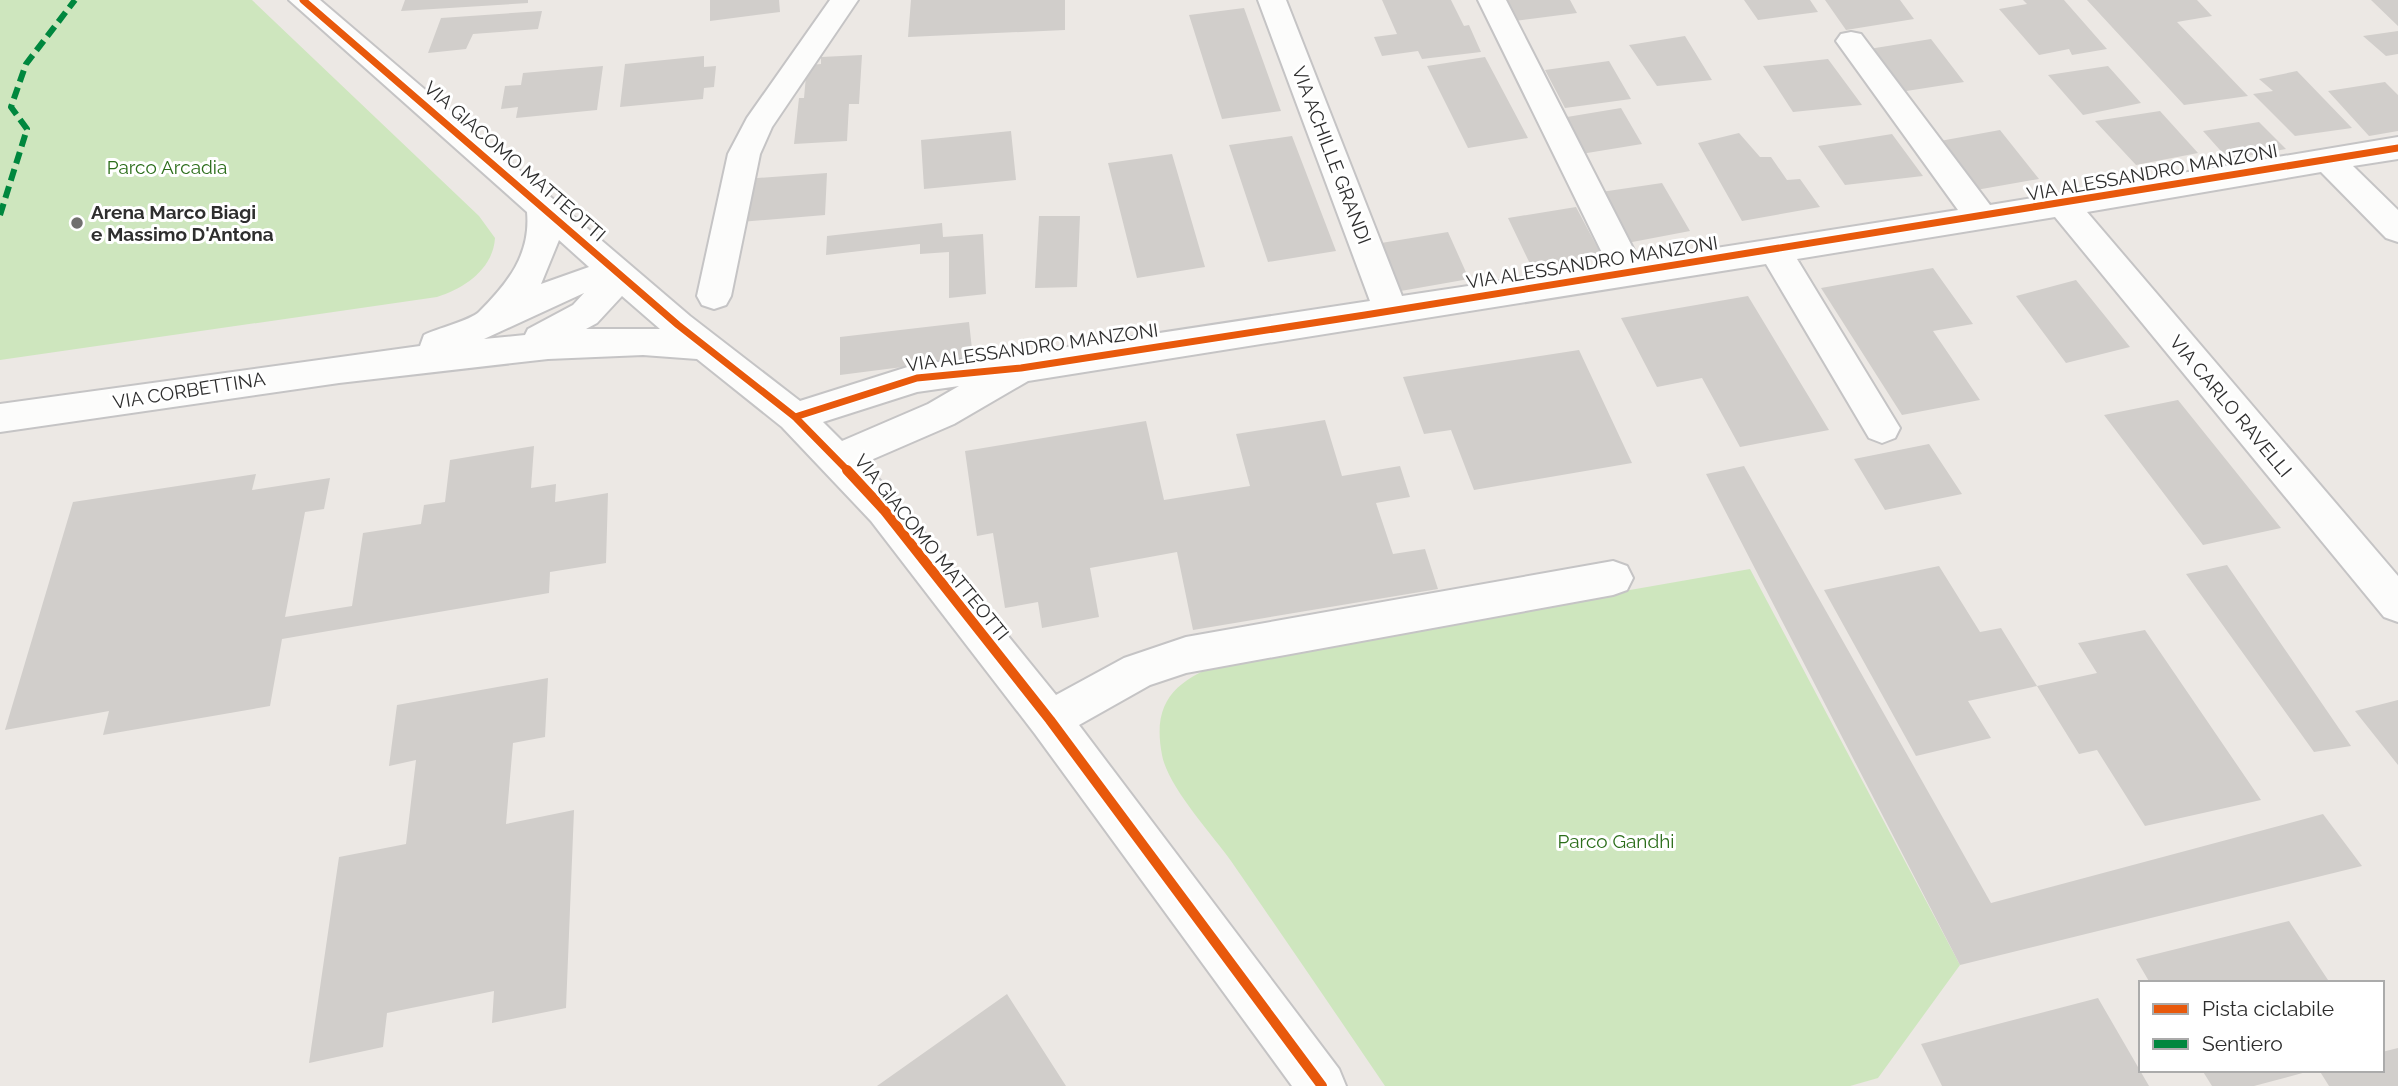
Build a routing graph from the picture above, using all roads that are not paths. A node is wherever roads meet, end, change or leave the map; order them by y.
1 (303, 0) edge
2 (844, 0) edge
3 (1272, 0) edge
4 (1492, 0) edge
5 (1851, 41) dead end
6 (2398, 148) edge
7 (2328, 160) junction
8 (2064, 206) junction
9 (543, 208) junction
10 (1982, 218) junction
11 (2398, 230) edge
12 (1775, 251) junction
13 (1629, 273) junction
14 (621, 276) junction
15 (714, 296) dead end
16 (1391, 311) junction
17 (483, 340) junction
18 (707, 347) junction
19 (1021, 368) junction
20 (795, 417) junction
21 (0, 418) edge
22 (1882, 428) dead end
23 (837, 459) junction
24 (1613, 578) dead end
25 (2398, 606) edge
26 (1050, 720) junction
27 (1322, 1086) edge

1 - 9 street, VIA GIACOMO MATTEOTTI
2 - 15 street
3 - 16 street, VIA ACHILLE GRANDI
4 - 13 street
5 - 10 street
6 - 7 street, VIA ALESSANDRO MANZONI
7 - 8 street, VIA ALESSANDRO MANZONI
7 - 11 street
8 - 10 street, VIA ALESSANDRO MANZONI
8 - 25 street, VIA CARLO RAVELLI
9 - 14 street, VIA GIACOMO MATTEOTTI
9 - 17 street, VIA CORBETTINA
10 - 12 street, VIA ALESSANDRO MANZONI
12 - 13 street, VIA ALESSANDRO MANZONI
12 - 22 street
13 - 16 street, VIA ALESSANDRO MANZONI
14 - 17 street, VIA CORBETTINA
14 - 18 street, VIA GIACOMO MATTEOTTI
16 - 19 street, VIA ALESSANDRO MANZONI
17 - 18 street, VIA CORBETTINA
17 - 21 street, VIA CORBETTINA
18 - 20 street, VIA GIACOMO MATTEOTTI
19 - 20 street, VIA ALESSANDRO MANZONI
19 - 23 street, VIA ALESSANDRO MANZONI
20 - 23 street, VIA GIACOMO MATTEOTTI
23 - 26 street, VIA GIACOMO MATTEOTTI
24 - 26 street
26 - 27 street, VIA GIACOMO MATTEOTTI

